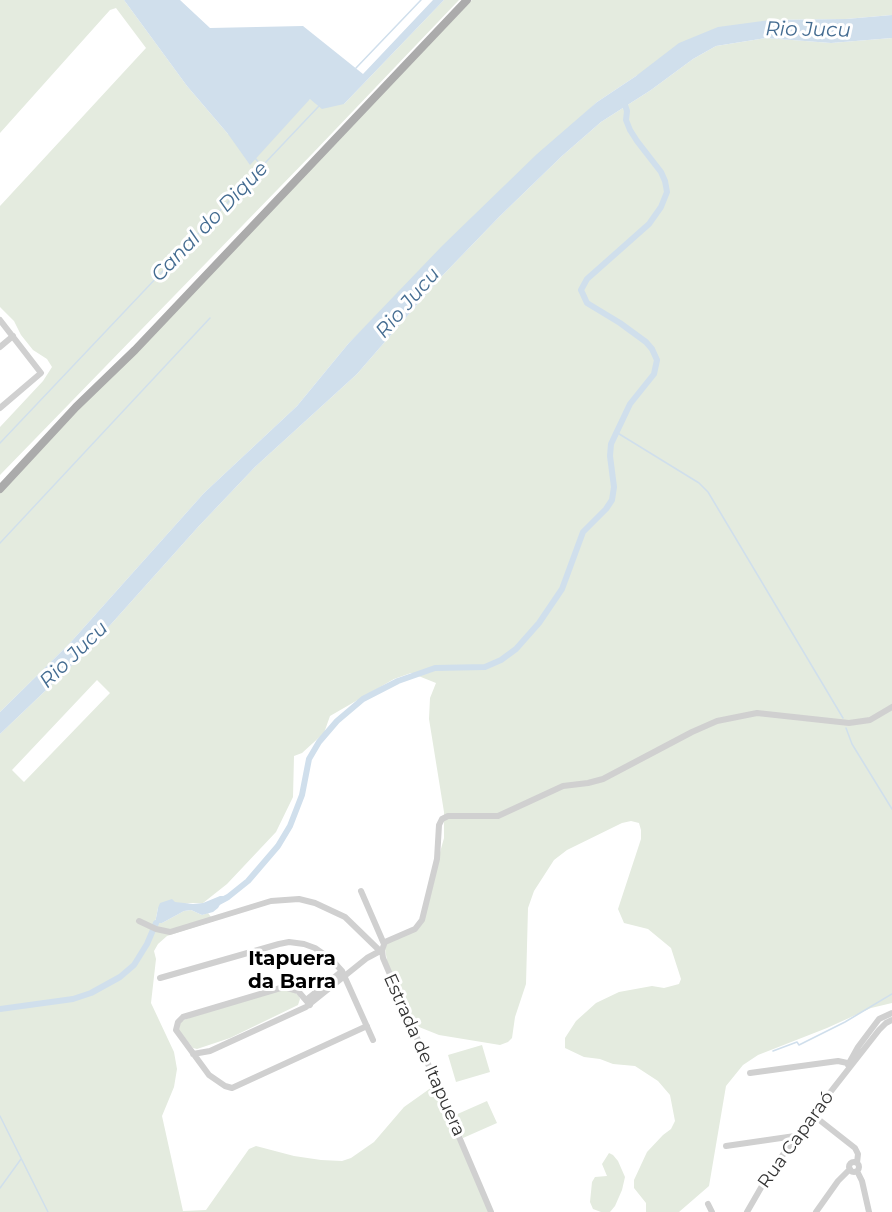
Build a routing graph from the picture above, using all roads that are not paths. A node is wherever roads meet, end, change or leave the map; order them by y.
1 (467, 0) edge
2 (0, 320) edge
3 (13, 336) junction
4 (0, 347) edge
5 (0, 408) edge
6 (0, 489) edge
7 (892, 707) edge
8 (361, 891) dead end
9 (139, 921) dead end
10 (382, 948) junction
11 (344, 974) junction
12 (160, 978) dead end
13 (308, 1002) junction
14 (892, 1014) edge
15 (892, 1020) edge
16 (367, 1026) junction
17 (374, 1040) dead end
18 (193, 1054) junction
19 (849, 1065) junction
20 (750, 1073) dead end
21 (813, 1115) junction
22 (796, 1136) junction
23 (726, 1146) dead end
24 (855, 1162) junction
25 (849, 1169) junction
26 (857, 1171) junction
27 (708, 1204) dead end
28 (491, 1212) edge
29 (712, 1212) edge
30 (747, 1212) edge
31 (816, 1212) edge
32 (868, 1212) edge

1 - 6 main road
2 - 3 street
3 - 4 street
3 - 5 street
7 - 10 street
8 - 10 street, Estrada de Itapuera
9 - 10 street
10 - 11 street
10 - 28 street, Estrada de Itapuera
11 - 12 street
11 - 13 street
11 - 16 street
13 - 18 street
13 - 18 street
14 - 19 street
15 - 19 street
16 - 17 street
16 - 18 street
19 - 20 street
19 - 21 street, Rua Caparaó
21 - 22 street, Rua Caparaó
21 - 24 street
22 - 23 street
22 - 30 street, Rua Caparaó
24 - 25 street
24 - 26 street
25 - 26 street
25 - 31 street
26 - 32 street
27 - 29 street

